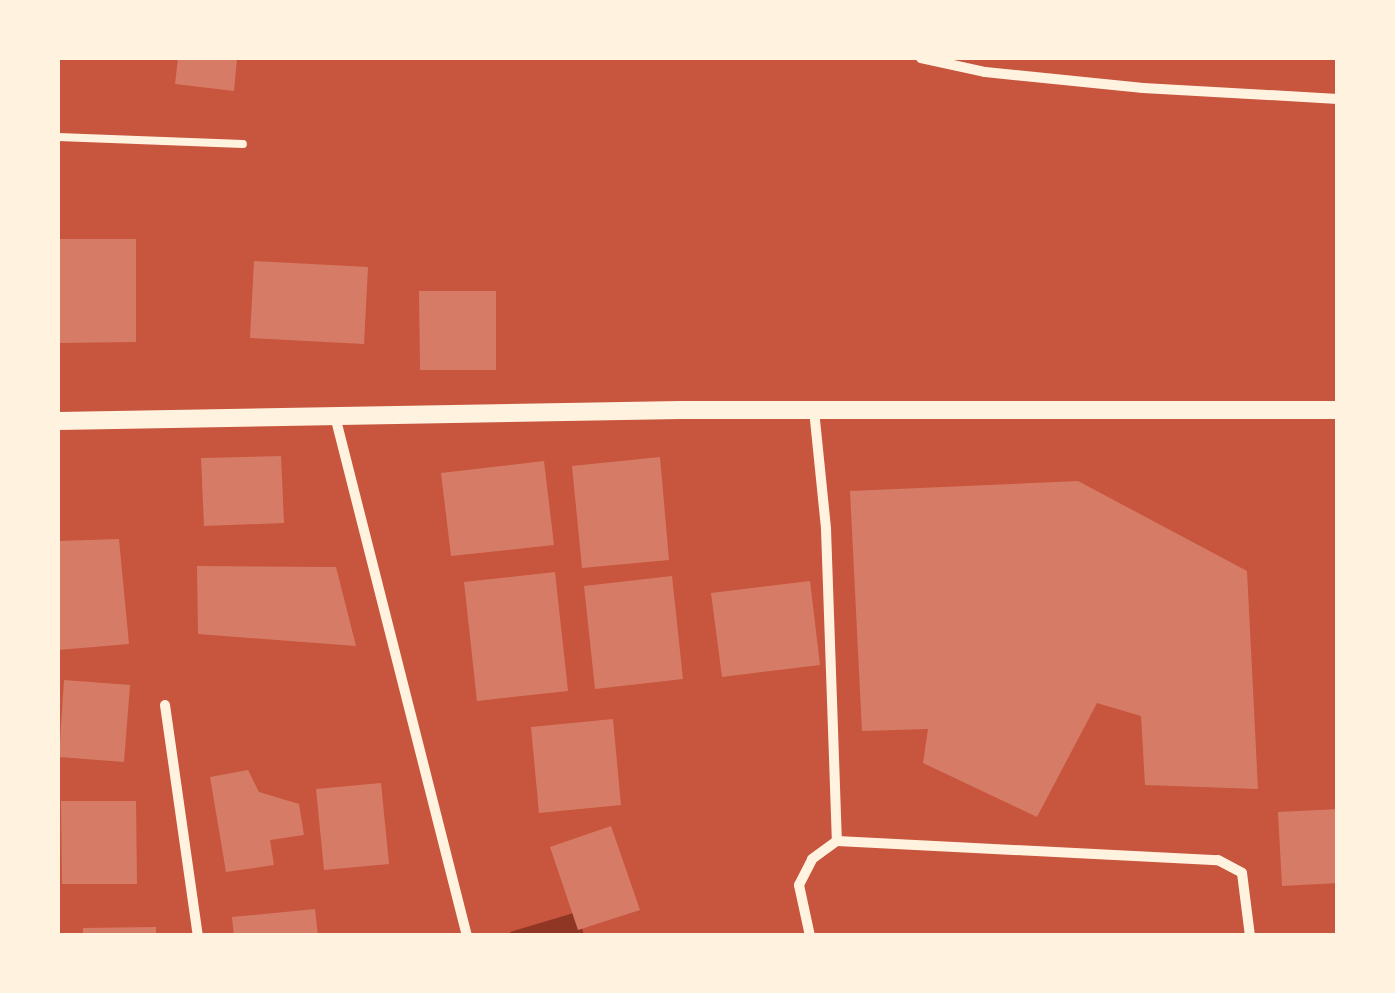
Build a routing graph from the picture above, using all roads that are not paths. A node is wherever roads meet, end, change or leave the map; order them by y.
1 (921, 58) edge
2 (1338, 100) edge
3 (58, 137) edge
4 (243, 144) dead end
5 (814, 410) junction
6 (1338, 410) edge
7 (336, 416) junction
8 (58, 422) edge
9 (165, 704) dead end
10 (837, 841) junction
11 (198, 936) edge
12 (468, 936) edge
13 (810, 936) edge
14 (1250, 936) edge

1 - 2 street
3 - 4 lane
5 - 6 street
5 - 7 street
5 - 10 street
7 - 8 street
7 - 12 street
9 - 11 street
10 - 13 street
10 - 14 street

